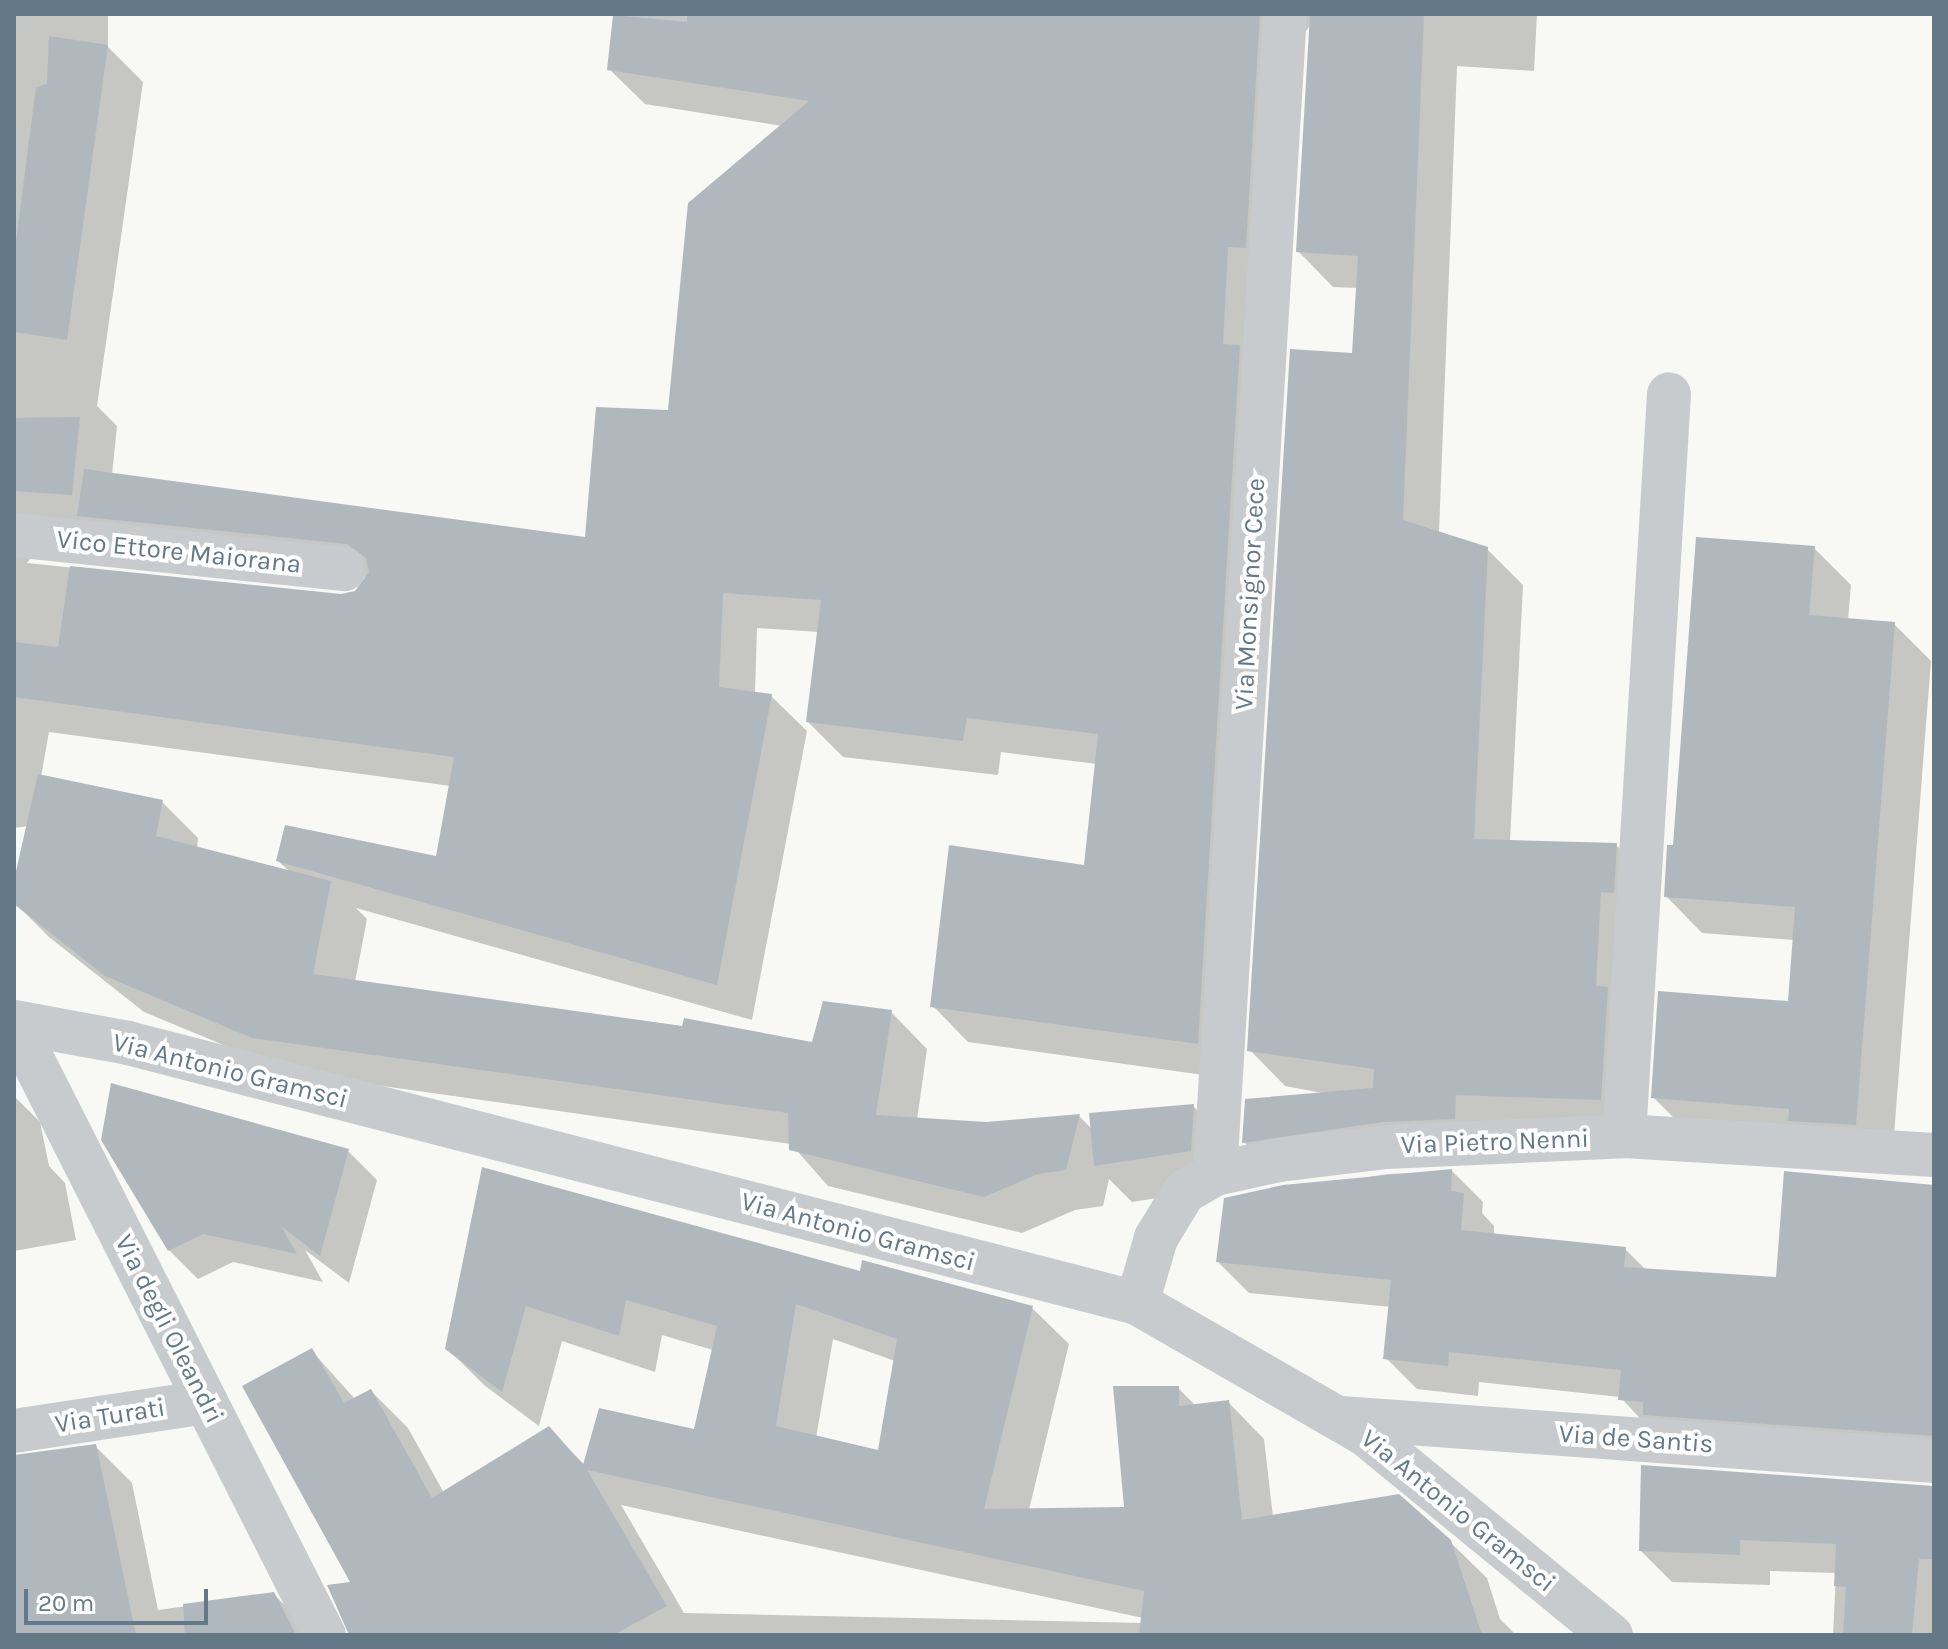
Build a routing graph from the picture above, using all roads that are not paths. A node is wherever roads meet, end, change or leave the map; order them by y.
1 (1285, 14) edge
2 (1669, 394) dead end
3 (14, 535) edge
4 (344, 569) dead end
5 (14, 1023) edge
6 (1624, 1136) junction
7 (1934, 1155) edge
8 (1215, 1174) junction
9 (1137, 1303) junction
10 (206, 1402) junction
11 (1339, 1418) junction
12 (14, 1431) edge
13 (1934, 1461) edge
14 (1603, 1633) edge
15 (324, 1635) edge

1 - 8 street, Via Monsignor Cece
2 - 6 street
3 - 4 street, Vico Ettore Maiorana
5 - 9 street, Via Antonio Gramsci
5 - 10 street, Via degli Oleandri
6 - 7 street, Via Pietro Nenni
6 - 8 street, Via Pietro Nenni
8 - 9 street, Via Pietro Nenni
9 - 11 street, Via Antonio Gramsci
10 - 12 street, Via Turati
10 - 15 street, Via degli Oleandri
11 - 13 street, Via de Santis
11 - 14 street, Via Antonio Gramsci

